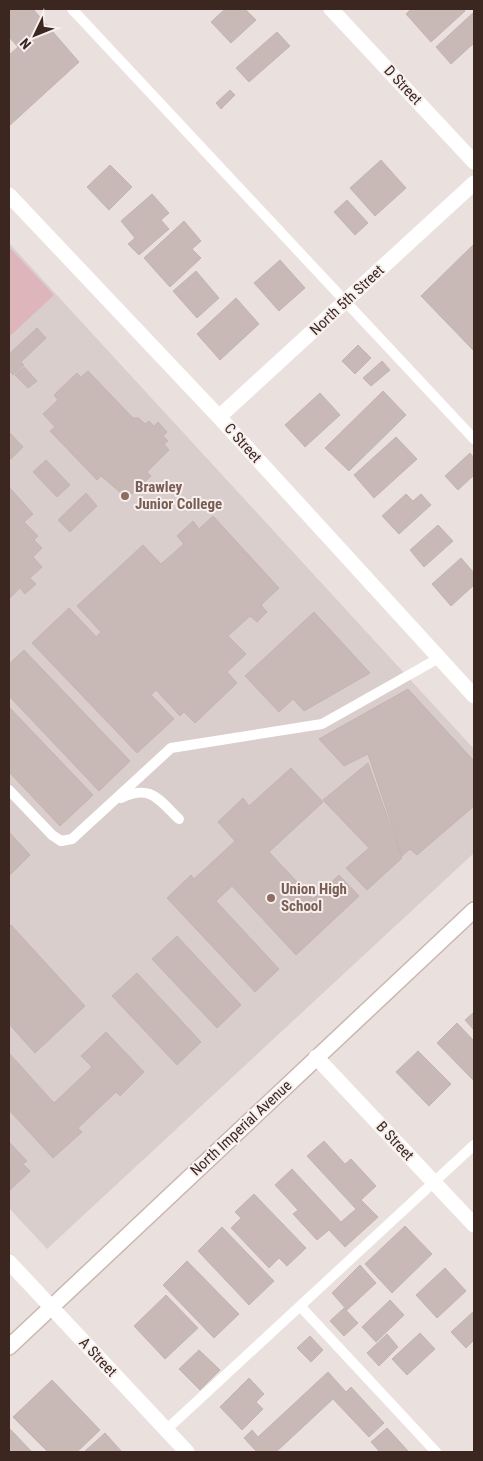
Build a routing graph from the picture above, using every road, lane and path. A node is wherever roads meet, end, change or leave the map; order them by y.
1 (72, 9) edge
2 (332, 9) edge
3 (474, 162) edge
4 (474, 183) edge
5 (9, 194) edge
6 (346, 300) junction
7 (219, 417) junction
8 (474, 439) edge
9 (440, 658) junction
10 (474, 696) edge
11 (9, 790) edge
12 (110, 803) junction
13 (178, 819) dead end
14 (474, 910) edge
15 (316, 1057) junction
16 (474, 1145) edge
17 (434, 1182) junction
18 (474, 1224) edge
19 (9, 1262) edge
20 (300, 1306) junction
21 (51, 1307) junction
22 (9, 1346) edge
23 (166, 1430) junction
24 (186, 1452) edge
25 (436, 1452) edge

1 - 6 lane
2 - 3 street, D Street
4 - 6 street, North 5th Street
5 - 7 street, C Street
6 - 7 street, North 5th Street
6 - 8 lane
7 - 9 street, C Street
9 - 10 street, C Street
9 - 12 lane
11 - 12 lane
12 - 13 lane
14 - 15 street, North Imperial Avenue
15 - 17 street, B Street
15 - 21 street, North Imperial Avenue
16 - 17 lane
17 - 18 street, B Street
17 - 20 lane
19 - 21 street, A Street
20 - 23 lane
20 - 25 lane
21 - 22 street, North Imperial Avenue
21 - 23 street, A Street
23 - 24 street, A Street

